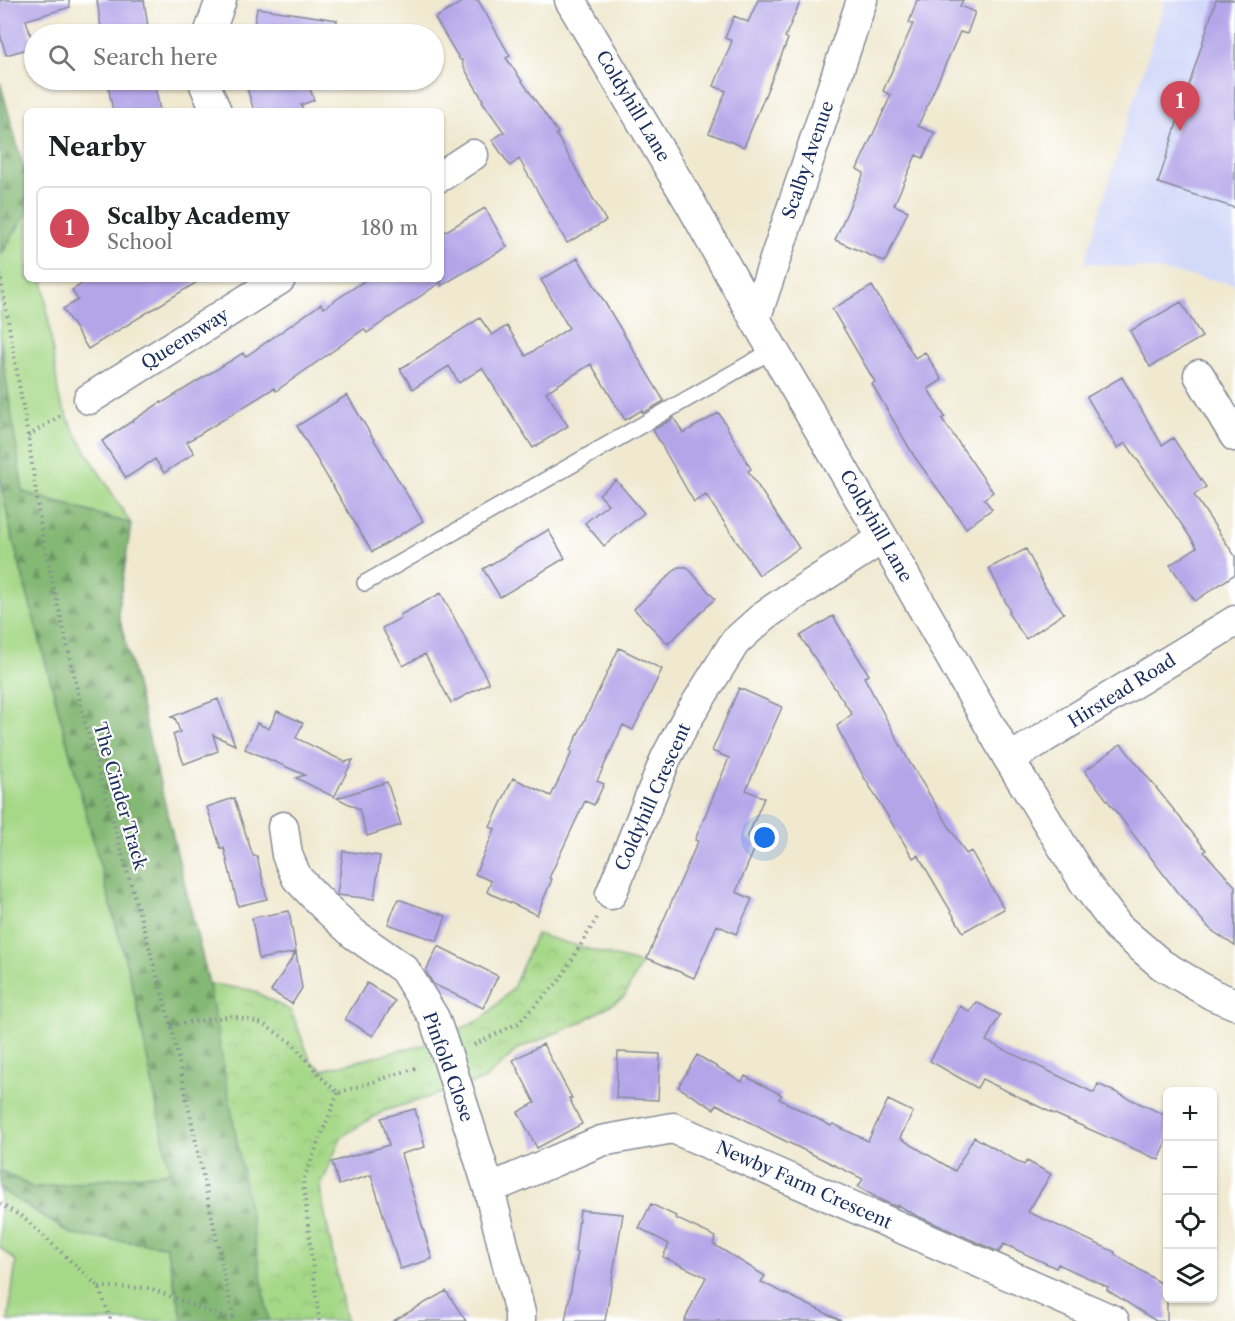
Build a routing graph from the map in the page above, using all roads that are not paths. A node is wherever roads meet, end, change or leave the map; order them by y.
1 (221, 0) edge
2 (570, 0) edge
3 (862, 0) edge
4 (213, 24) edge
5 (207, 90) edge
6 (215, 108) edge
7 (473, 155) dead end
8 (444, 174) edge
9 (275, 282) edge
10 (755, 319) junction
11 (773, 350) junction
12 (1199, 375) dead end
13 (89, 399) road end
14 (1235, 436) edge
15 (883, 538) junction
16 (364, 583) dead end
17 (1235, 621) edge
18 (1009, 759) junction
19 (283, 827) dead end
20 (611, 894) road end
21 (1235, 1004) edge
22 (489, 1189) junction
23 (520, 1321) edge
24 (1114, 1321) edge

1 - 4 street
2 - 10 street, Coldyhill Lane
3 - 10 street, Scalby Avenue
5 - 6 street
7 - 8 street
9 - 13 street, Queensway
10 - 11 street, Coldyhill Lane
11 - 15 street, Coldyhill Lane
11 - 16 lane
12 - 14 street
15 - 18 street, Coldyhill Lane
15 - 20 street, Coldyhill Crescent
17 - 18 street, Hirstead Road
18 - 21 street, Coldyhill Lane
19 - 22 street, Pinfold Close
22 - 23 street, Pinfold Close
22 - 24 street, Newby Farm Crescent

